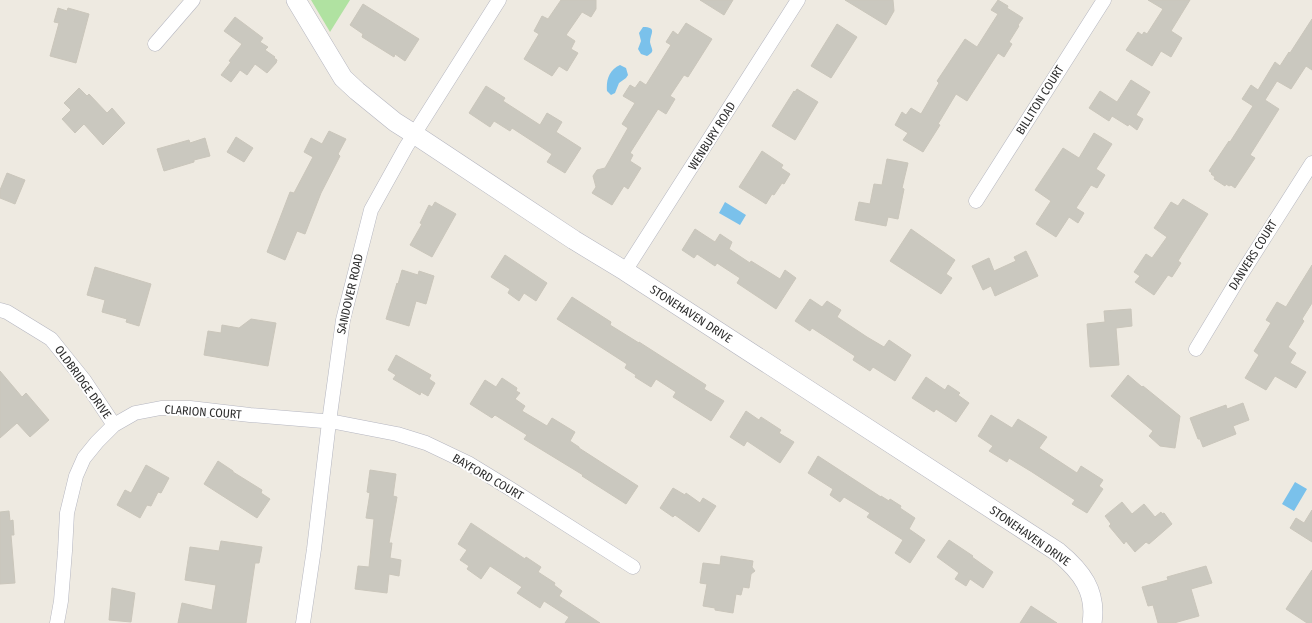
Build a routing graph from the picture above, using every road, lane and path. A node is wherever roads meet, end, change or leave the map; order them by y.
1 (193, 0) edge
2 (296, 0) edge
3 (499, 0) edge
4 (798, 0) edge
5 (1104, 0) edge
6 (155, 44) dead end
7 (414, 134) junction
8 (1312, 162) edge
9 (976, 201) dead end
10 (625, 271) junction
11 (0, 310) edge
12 (1196, 348) dead end
13 (329, 422) junction
14 (114, 425) junction
15 (633, 567) dead end
16 (1093, 619) edge
17 (57, 623) edge
18 (303, 623) edge

1 - 6 street
2 - 7 street, STONEHAVEN DRIVE
3 - 7 street, SANDOVER ROAD
4 - 10 street, WENBURY ROAD
5 - 9 street, BILLITON COURT
7 - 10 street, STONEHAVEN DRIVE
7 - 13 street, SANDOVER ROAD
8 - 12 street, DANVERS COURT
10 - 16 street, STONEHAVEN DRIVE
11 - 14 street, OLDBRIDGE DRIVE
13 - 14 street, CLARION COURT
13 - 15 street, BAYFORD COURT
13 - 18 street, SANDOVER ROAD
14 - 17 street, CLARION COURT

